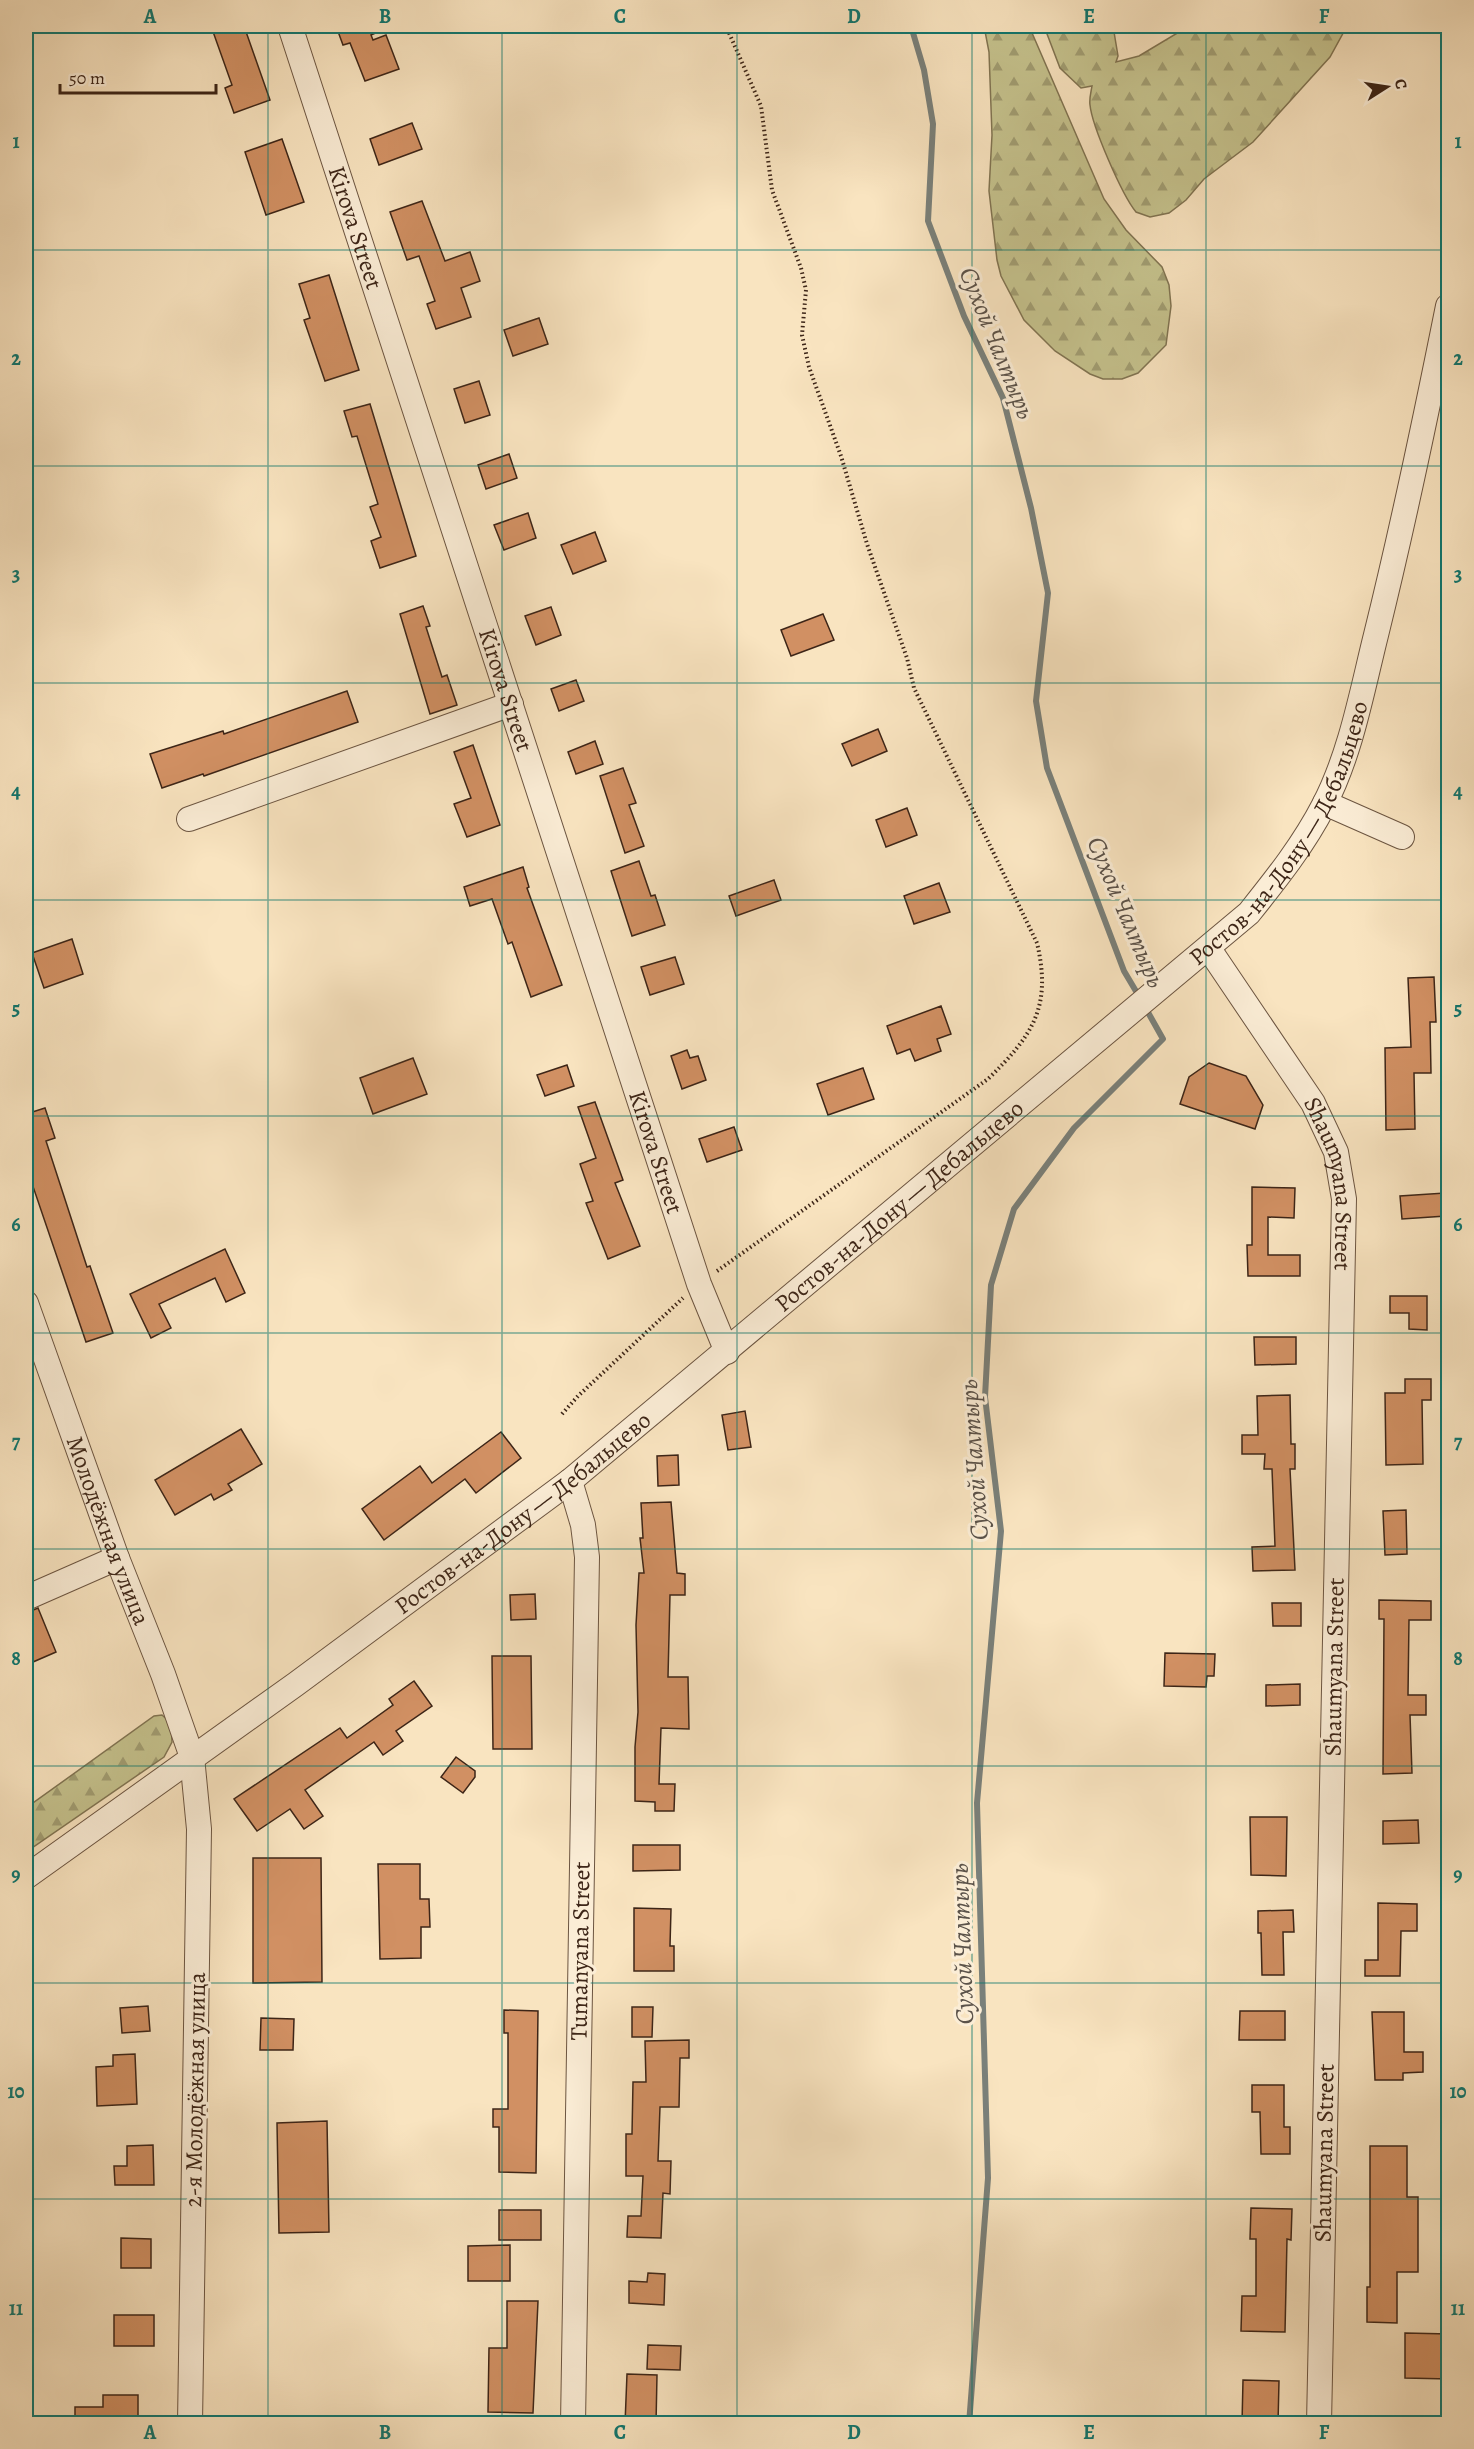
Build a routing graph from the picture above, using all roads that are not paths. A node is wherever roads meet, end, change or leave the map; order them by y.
1 (290, 26) edge
2 (1449, 306) edge
3 (511, 704) junction
4 (1325, 803) junction
5 (189, 819) dead end
6 (1402, 837) dead end
7 (1209, 949) junction
8 (26, 1303) edge
9 (727, 1352) junction
10 (570, 1480) junction
11 (117, 1558) junction
12 (26, 1598) edge
13 (192, 1757) junction
14 (26, 1877) edge
15 (190, 2424) edge
16 (573, 2424) edge
17 (1319, 2424) edge

1 - 3 street, Kirova Street
2 - 4 street, Ростов-на-Дону — Дебальцево
3 - 5 street
3 - 9 street, Kirova Street
4 - 6 street
4 - 7 street, Ростов-на-Дону — Дебальцево
7 - 9 street, Ростов-на-Дону — Дебальцево
7 - 17 street, Shaumyana Street
8 - 11 street, Молодёжная улица
9 - 10 street, Ростов-на-Дону — Дебальцево
10 - 13 street, Ростов-на-Дону — Дебальцево
10 - 16 street, Tumanyana Street
11 - 12 street
11 - 13 street, Молодёжная улица
13 - 14 street, Ростов-на-Дону — Дебальцево
13 - 15 street, 2-я Молодёжная улица

